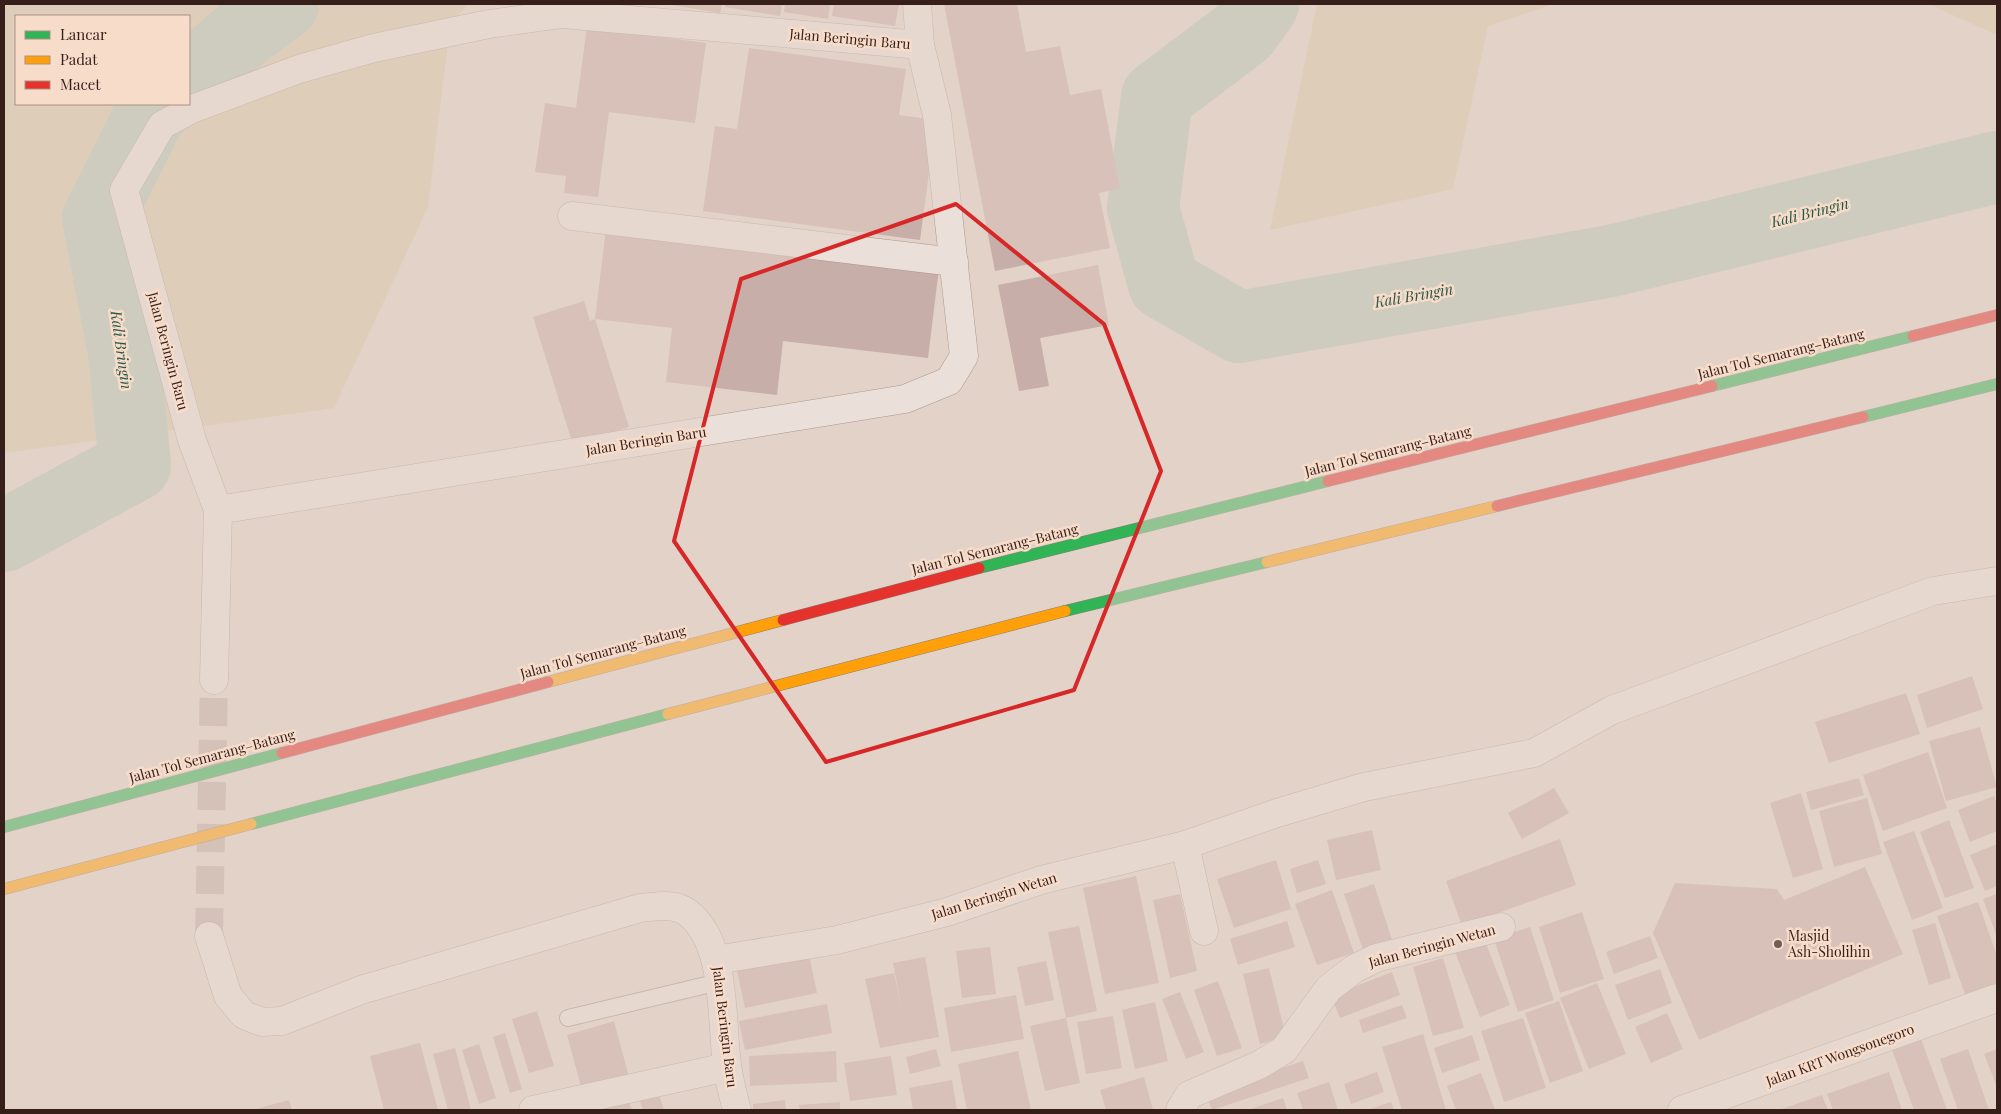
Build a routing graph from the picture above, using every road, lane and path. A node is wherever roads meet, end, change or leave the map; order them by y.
1 (917, 4) edge
2 (920, 45) junction
3 (572, 216) dead end
4 (954, 262) junction
5 (1997, 316) edge
6 (1997, 384) edge
7 (218, 510) junction
8 (1997, 581) edge
9 (214, 680) tunnel mouth
10 (4, 827) edge
11 (1184, 845) junction
12 (4, 889) edge
13 (1501, 927) dead end
14 (1204, 930) dead end
15 (209, 936) tunnel mouth
16 (718, 971) junction
17 (1997, 998) edge
18 (568, 1018) dead end
19 (727, 1067) junction
20 (533, 1110) edge
21 (736, 1110) edge
22 (1180, 1110) edge
23 (1682, 1110) edge

1 - 2 street
2 - 4 street, Jalan Beringin Baru
2 - 7 street, Jalan Beringin Baru
3 - 4 street
4 - 7 street, Jalan Beringin Baru
5 - 10 highway, Jalan Tol Semarang–Batang
6 - 12 highway
7 - 9 street, Jalan Beringin Baru
8 - 11 street, Jalan Beringin Wetan
11 - 14 street
11 - 16 street, Jalan Beringin Wetan
13 - 22 street, Jalan Beringin Wetan
15 - 16 street, Jalan Beringin Baru
16 - 18 lane
16 - 19 street, Jalan Beringin Baru
17 - 23 street, Jalan KRT Wongsonegoro
19 - 20 street
19 - 21 street, Jalan Beringin Baru

